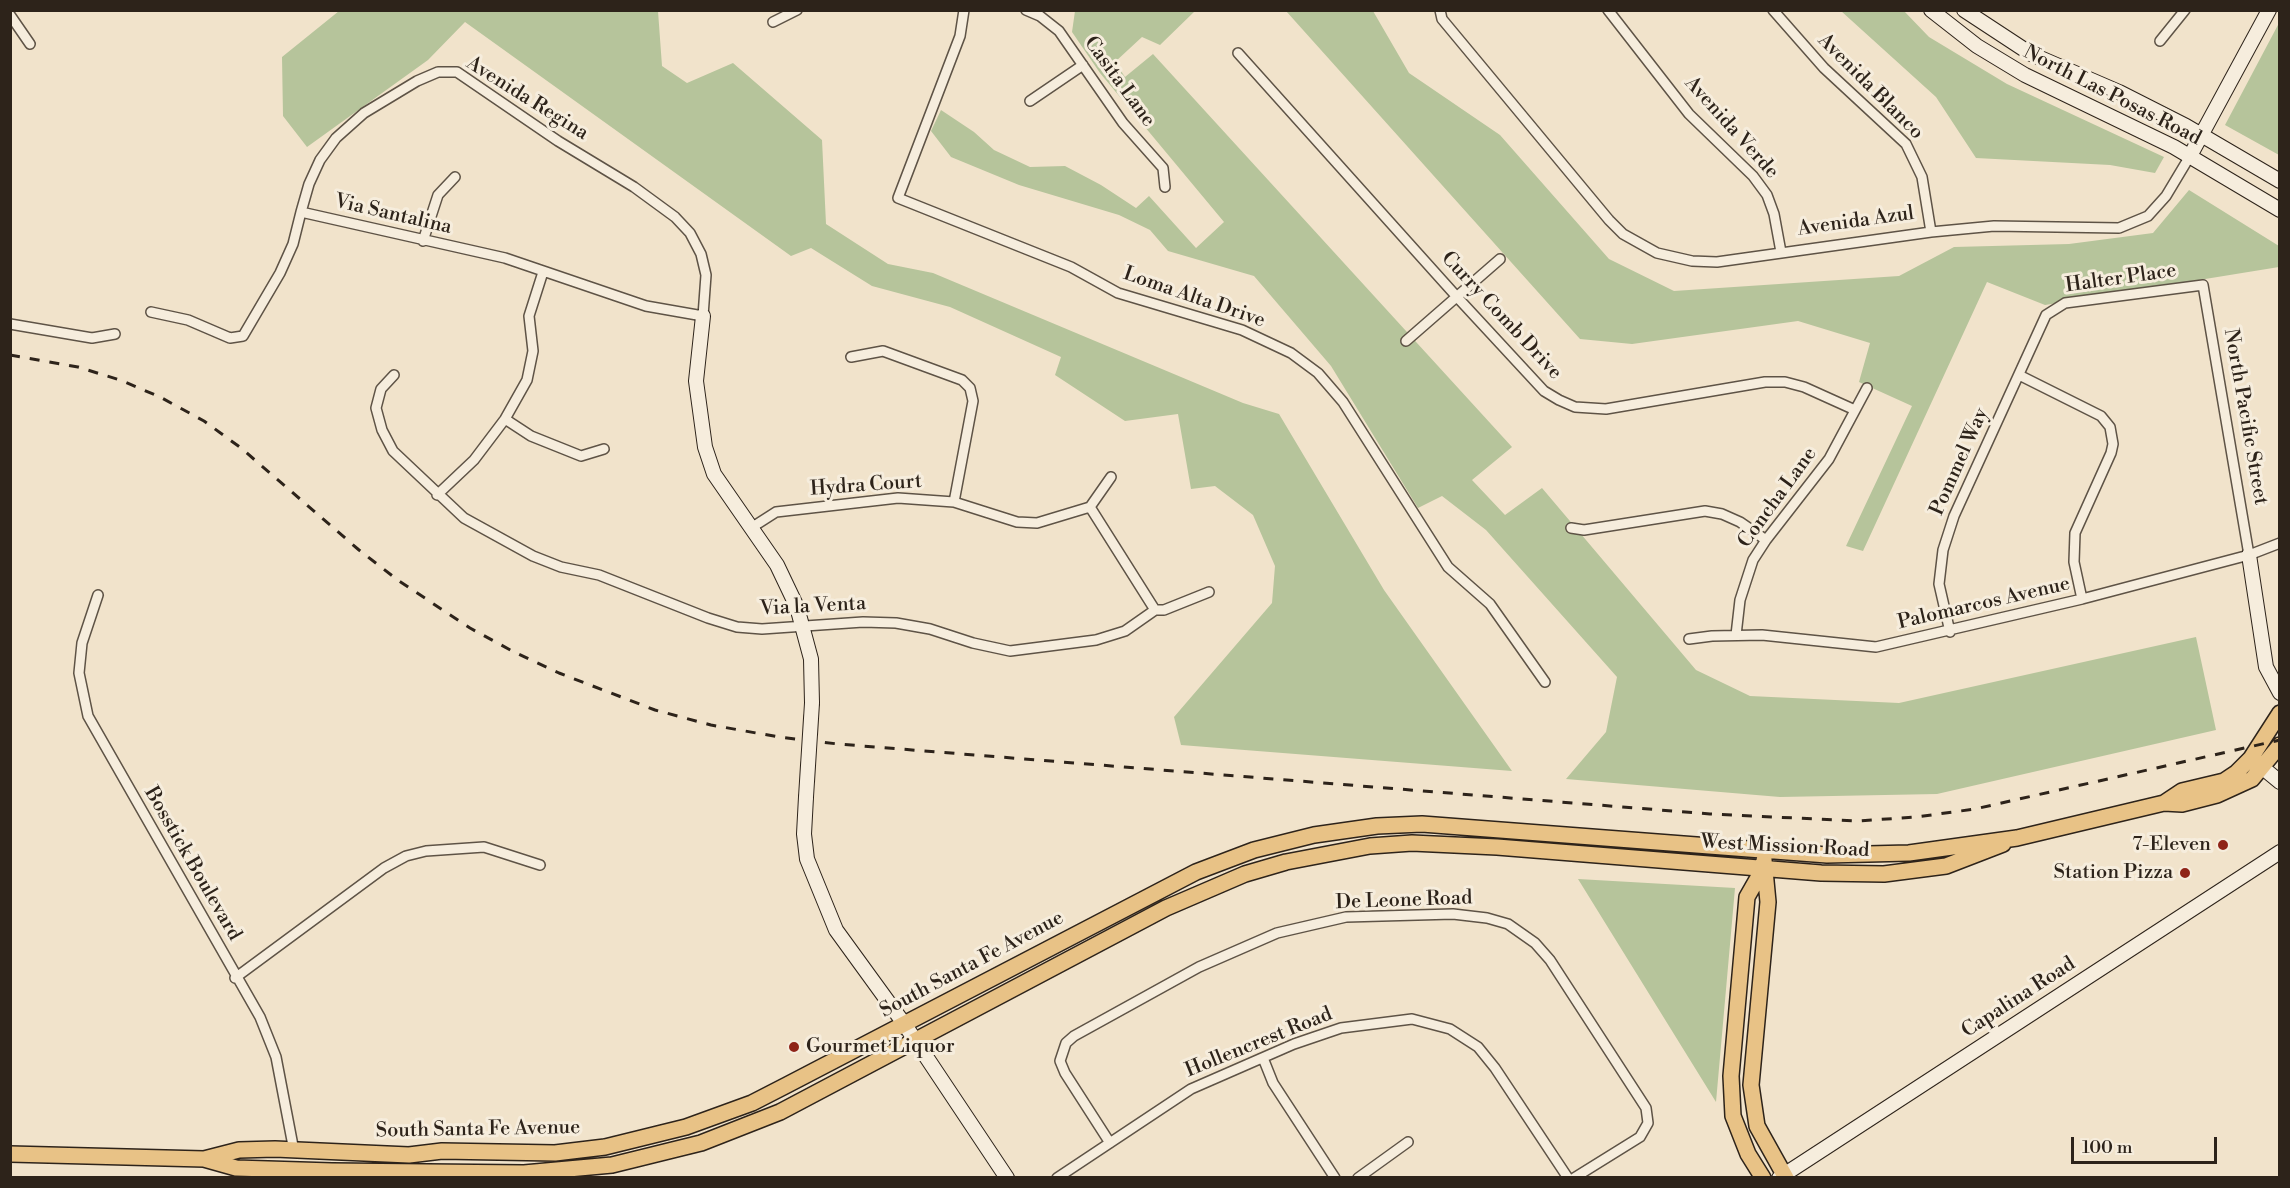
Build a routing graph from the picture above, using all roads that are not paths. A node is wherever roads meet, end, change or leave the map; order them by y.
1 (797, 10) edge
2 (964, 10) edge
3 (1026, 10) edge
4 (1440, 10) edge
5 (1608, 10) edge
6 (1773, 10) edge
7 (1931, 10) edge
8 (1964, 10) edge
9 (2185, 10) edge
10 (2269, 10) edge
11 (2277, 10) edge
12 (10, 15) edge
13 (773, 22) dead end
14 (2260, 27) junction
15 (2160, 40) dead end
16 (30, 44) dead end
17 (1238, 53) dead end
18 (1083, 65) junction
19 (1030, 101) dead end
20 (2202, 135) junction
21 (2190, 156) junction
22 (455, 177) dead end
23 (2280, 181) edge
24 (1165, 187) dead end
25 (2280, 210) edge
26 (301, 212) junction
27 (1931, 232) junction
28 (423, 241) junction
29 (1780, 252) junction
30 (1500, 258) dead end
31 (543, 272) junction
32 (2203, 285) joint
33 (1456, 297) junction
34 (150, 312) dead end
35 (2046, 315) joint
36 (703, 316) junction
37 (10, 324) edge
38 (115, 334) dead end
39 (1406, 341) dead end
40 (851, 357) dead end
41 (394, 375) dead end
42 (2019, 375) junction
43 (1867, 388) dead end
44 (1855, 410) junction
45 (505, 419) junction
46 (604, 449) dead end
47 (1111, 477) dead end
48 (438, 495) junction
49 (954, 502) junction
50 (1090, 507) junction
51 (751, 528) junction
52 (1571, 528) dead end
53 (1766, 540) junction
54 (2280, 543) edge
55 (2249, 555) junction
56 (1209, 592) dead end
57 (98, 595) dead end
58 (2082, 599) junction
59 (1155, 610) junction
60 (803, 626) junction
61 (1950, 632) junction
62 (1736, 635) junction
63 (1689, 639) dead end
64 (1545, 682) dead end
65 (2280, 693) edge
66 (2280, 713) edge
67 (2280, 745) edge
68 (2263, 768) junction
69 (2280, 782) edge
70 (2164, 803) junction
71 (1548, 832) joint
72 (2017, 838) junction
73 (1544, 851) joint
74 (1766, 851) junction
75 (2280, 852) edge
76 (540, 865) dead end
77 (1763, 869) junction
78 (235, 978) junction
79 (905, 1024) junction
80 (916, 1041) junction
81 (1263, 1058) junction
82 (1408, 1142) dead end
83 (1110, 1143) junction
84 (294, 1151) junction
85 (10, 1154) edge
86 (204, 1159) junction
87 (1783, 1176) edge
88 (1007, 1178) edge
89 (1057, 1178) edge
90 (1335, 1178) edge
91 (1358, 1178) edge
92 (1568, 1178) edge
93 (1574, 1178) edge
94 (1762, 1178) edge

1 - 13 street
2 - 64 street, Loma Alta Drive
3 - 18 street, Casita Lane
4 - 29 street, Avenida Azul
5 - 29 street, Avenida Verde
6 - 27 street, Avenida Blanco
7 - 21 street, North Las Posas Road
8 - 20 street, North Las Posas Road
9 - 15 street
10 - 14 street, Avenida Azul
11 - 14 street
12 - 16 street
14 - 20 street, Avenida Azul
17 - 33 street, Curry Comb Drive
18 - 19 street
18 - 24 street, Casita Lane
20 - 21 street, Avenida Azul
20 - 23 street, North Las Posas Road
21 - 25 street, North Las Posas Road
21 - 27 street, Avenida Azul
22 - 28 street
26 - 28 street, Via Santalina
26 - 34 street
26 - 36 street, Avenida Regina
27 - 29 street, Avenida Azul
28 - 31 street, Via Santalina
30 - 33 street
31 - 36 street, Via Santalina
31 - 45 street
32 - 35 street, Halter Place
32 - 55 street, North Pacific Street
33 - 39 street
33 - 44 street, Curry Comb Drive
35 - 42 street, Pommel Way
36 - 51 street
37 - 38 street
40 - 49 street
41 - 48 street, Via la Venta
42 - 58 street
42 - 61 street, Pommel Way
43 - 44 street, Concha Lane
44 - 53 street, Concha Lane
45 - 46 street
45 - 48 street
47 - 50 street
48 - 60 street, Via la Venta
49 - 50 street, Hydra Court
49 - 51 street, Hydra Court
50 - 59 street
51 - 60 street
52 - 53 street
53 - 62 street, Concha Lane
54 - 55 street, Palomarcos Avenue
55 - 58 street, Palomarcos Avenue
55 - 65 street
56 - 59 street, Via la Venta
57 - 78 street, Bosstick Boulevard
58 - 61 street, Palomarcos Avenue
59 - 60 street, Via la Venta
60 - 79 street, bridge
61 - 62 street, Palomarcos Avenue
62 - 63 street, Palomarcos Avenue
66 - 70 main road, West Mission Road
67 - 68 main road, West Mission Road
68 - 69 street
68 - 70 main road, West Mission Road
70 - 72 main road, West Mission Road
71 - 74 main road, West Mission Road
71 - 79 main road, South Santa Fe Avenue
72 - 74 main road, West Mission Road
72 - 77 main road, West Mission Road
73 - 77 main road, West Mission Road
73 - 80 main road, South Santa Fe Avenue
74 - 77 main road
75 - 87 street, Capalina Road
76 - 78 street
77 - 87 main road
77 - 94 main road
78 - 84 street, Bosstick Boulevard
79 - 80 street
79 - 84 main road, South Santa Fe Avenue
80 - 86 main road, South Santa Fe Avenue
80 - 88 street
81 - 83 street, Hollencrest Road
81 - 90 street
81 - 92 street, Hollencrest Road
82 - 91 street
83 - 89 street, Hollencrest Road
83 - 93 street, De Leone Road
84 - 86 main road, South Santa Fe Avenue
85 - 86 main road, South Santa Fe Avenue

